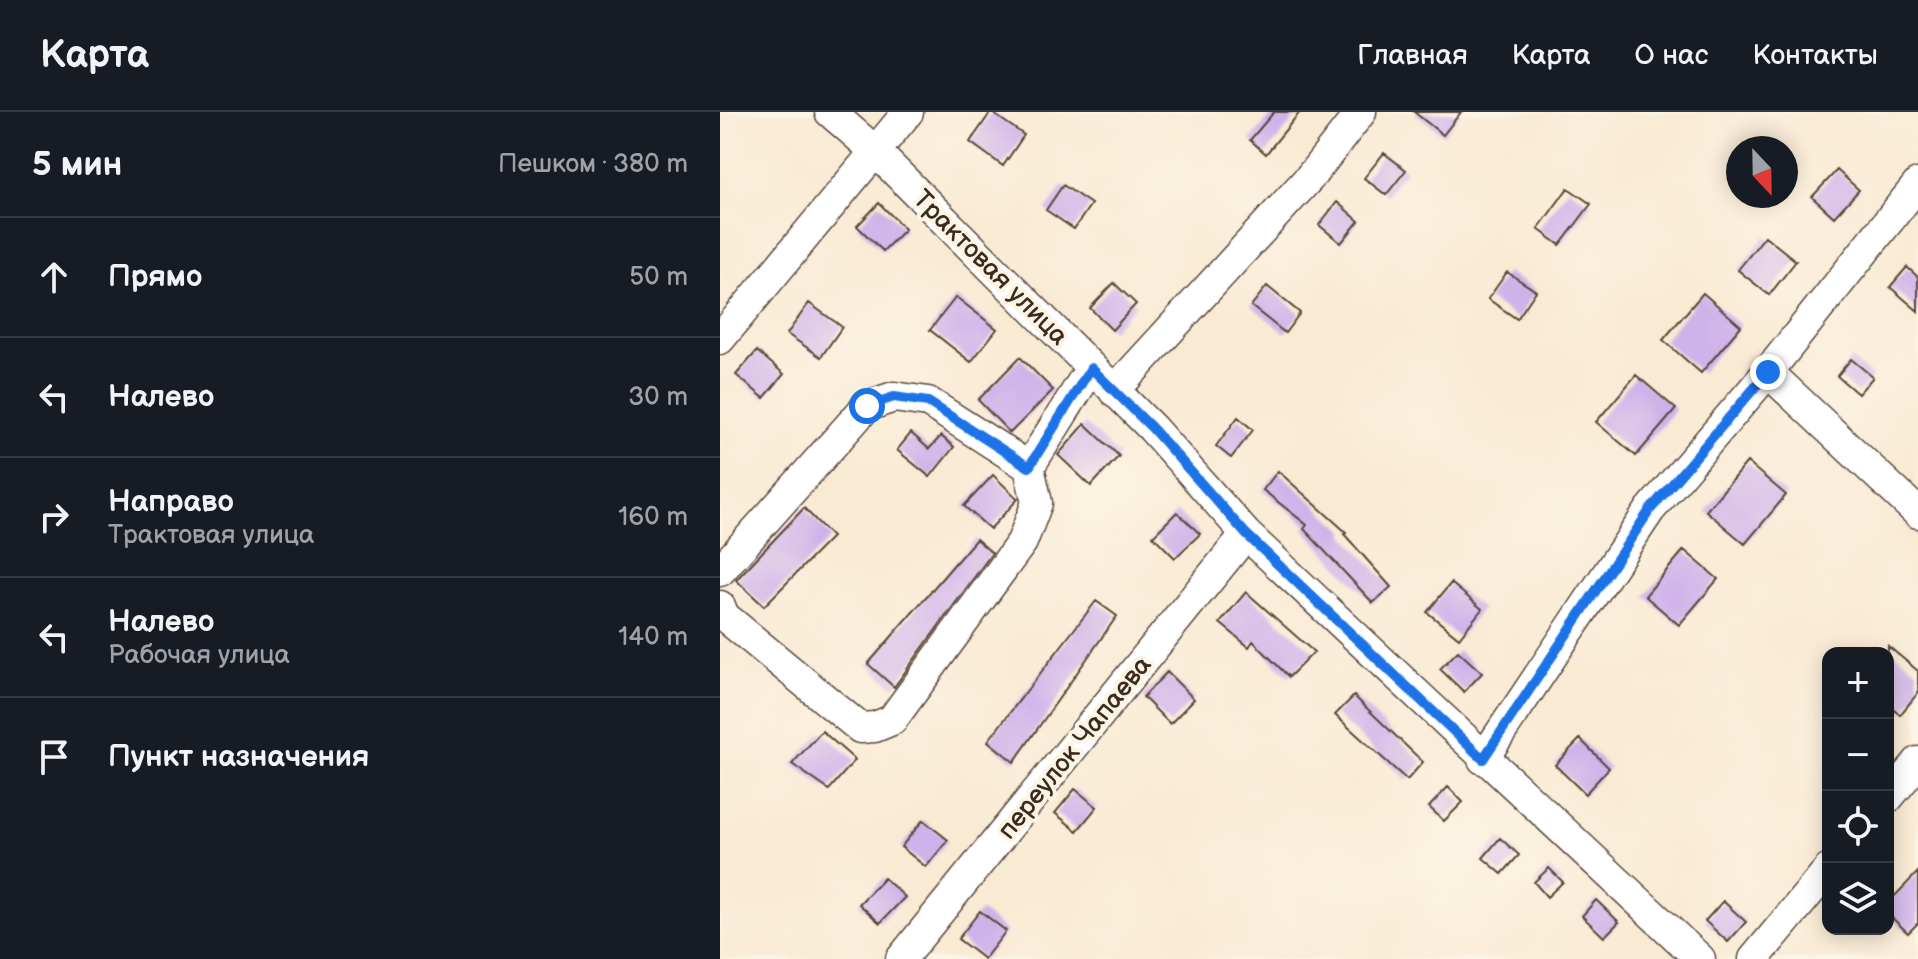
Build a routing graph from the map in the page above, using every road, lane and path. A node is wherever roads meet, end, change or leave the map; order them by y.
1 (830, 112) edge
2 (908, 112) edge
3 (1361, 112) edge
4 (875, 151) junction
5 (1918, 184) edge
6 (720, 339) edge
7 (1091, 368) junction
8 (1768, 372) junction
9 (1114, 391) junction
10 (1029, 467) junction
11 (1918, 513) edge
12 (1246, 534) junction
13 (720, 571) edge
14 (720, 606) edge
15 (1483, 759) junction
16 (1918, 762) edge
17 (1894, 791) edge
18 (1822, 877) edge
19 (901, 959) edge
20 (1700, 959) edge
21 (1754, 959) edge

1 - 4 street, Трактовая улица
2 - 4 street
3 - 9 street
4 - 6 street
4 - 7 street, Трактовая улица
5 - 8 street
7 - 9 street, Трактовая улица
7 - 10 street
8 - 11 street
8 - 15 street
9 - 12 street, Трактовая улица
10 - 13 street
10 - 14 street
12 - 15 street, Трактовая улица
12 - 19 street, переулок Чапаева
15 - 20 street, Трактовая улица
16 - 17 street
18 - 21 street

